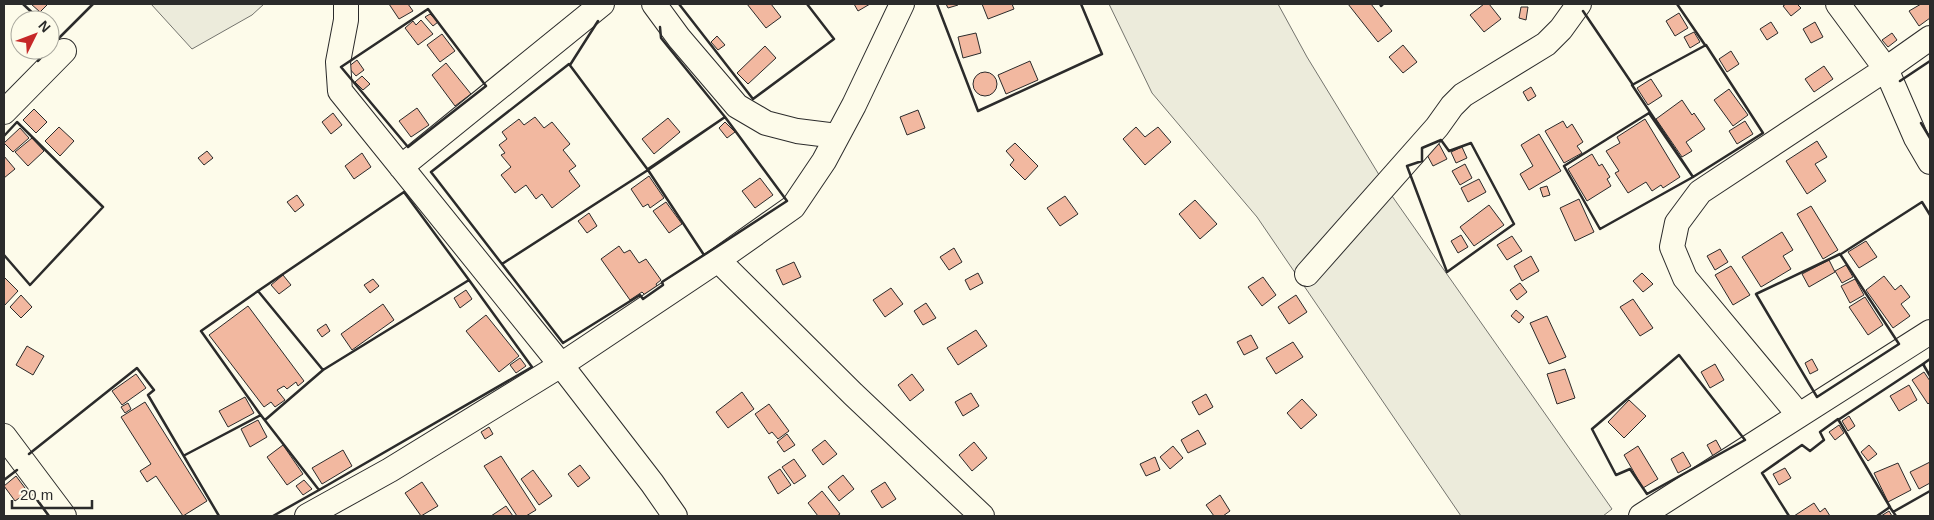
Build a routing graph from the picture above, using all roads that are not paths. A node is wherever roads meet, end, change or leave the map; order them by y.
1 (346, 4) edge
2 (602, 4) edge
3 (654, 4) edge
4 (902, 4) edge
5 (1579, 4) edge
6 (1838, 4) edge
7 (1930, 38) edge
8 (64, 51) dead end
9 (1886, 69) junction
10 (4, 112) edge
11 (837, 136) junction
12 (1930, 162) edge
13 (401, 167) junction
14 (718, 260) junction
15 (1307, 274) dead end
16 (1930, 332) edge
17 (561, 364) junction
18 (1799, 415) junction
19 (4, 436) edge
20 (64, 516) edge
21 (307, 516) edge
22 (674, 516) edge
23 (982, 516) edge
24 (1642, 516) edge

1 - 13 street
2 - 13 street
3 - 11 street
4 - 11 street
5 - 15 street
6 - 9 street
7 - 9 street
8 - 10 street
9 - 12 street
9 - 18 street
11 - 14 street
13 - 17 street
14 - 17 street
14 - 23 street
16 - 18 street
17 - 21 street
17 - 22 street
18 - 24 street
19 - 20 street

